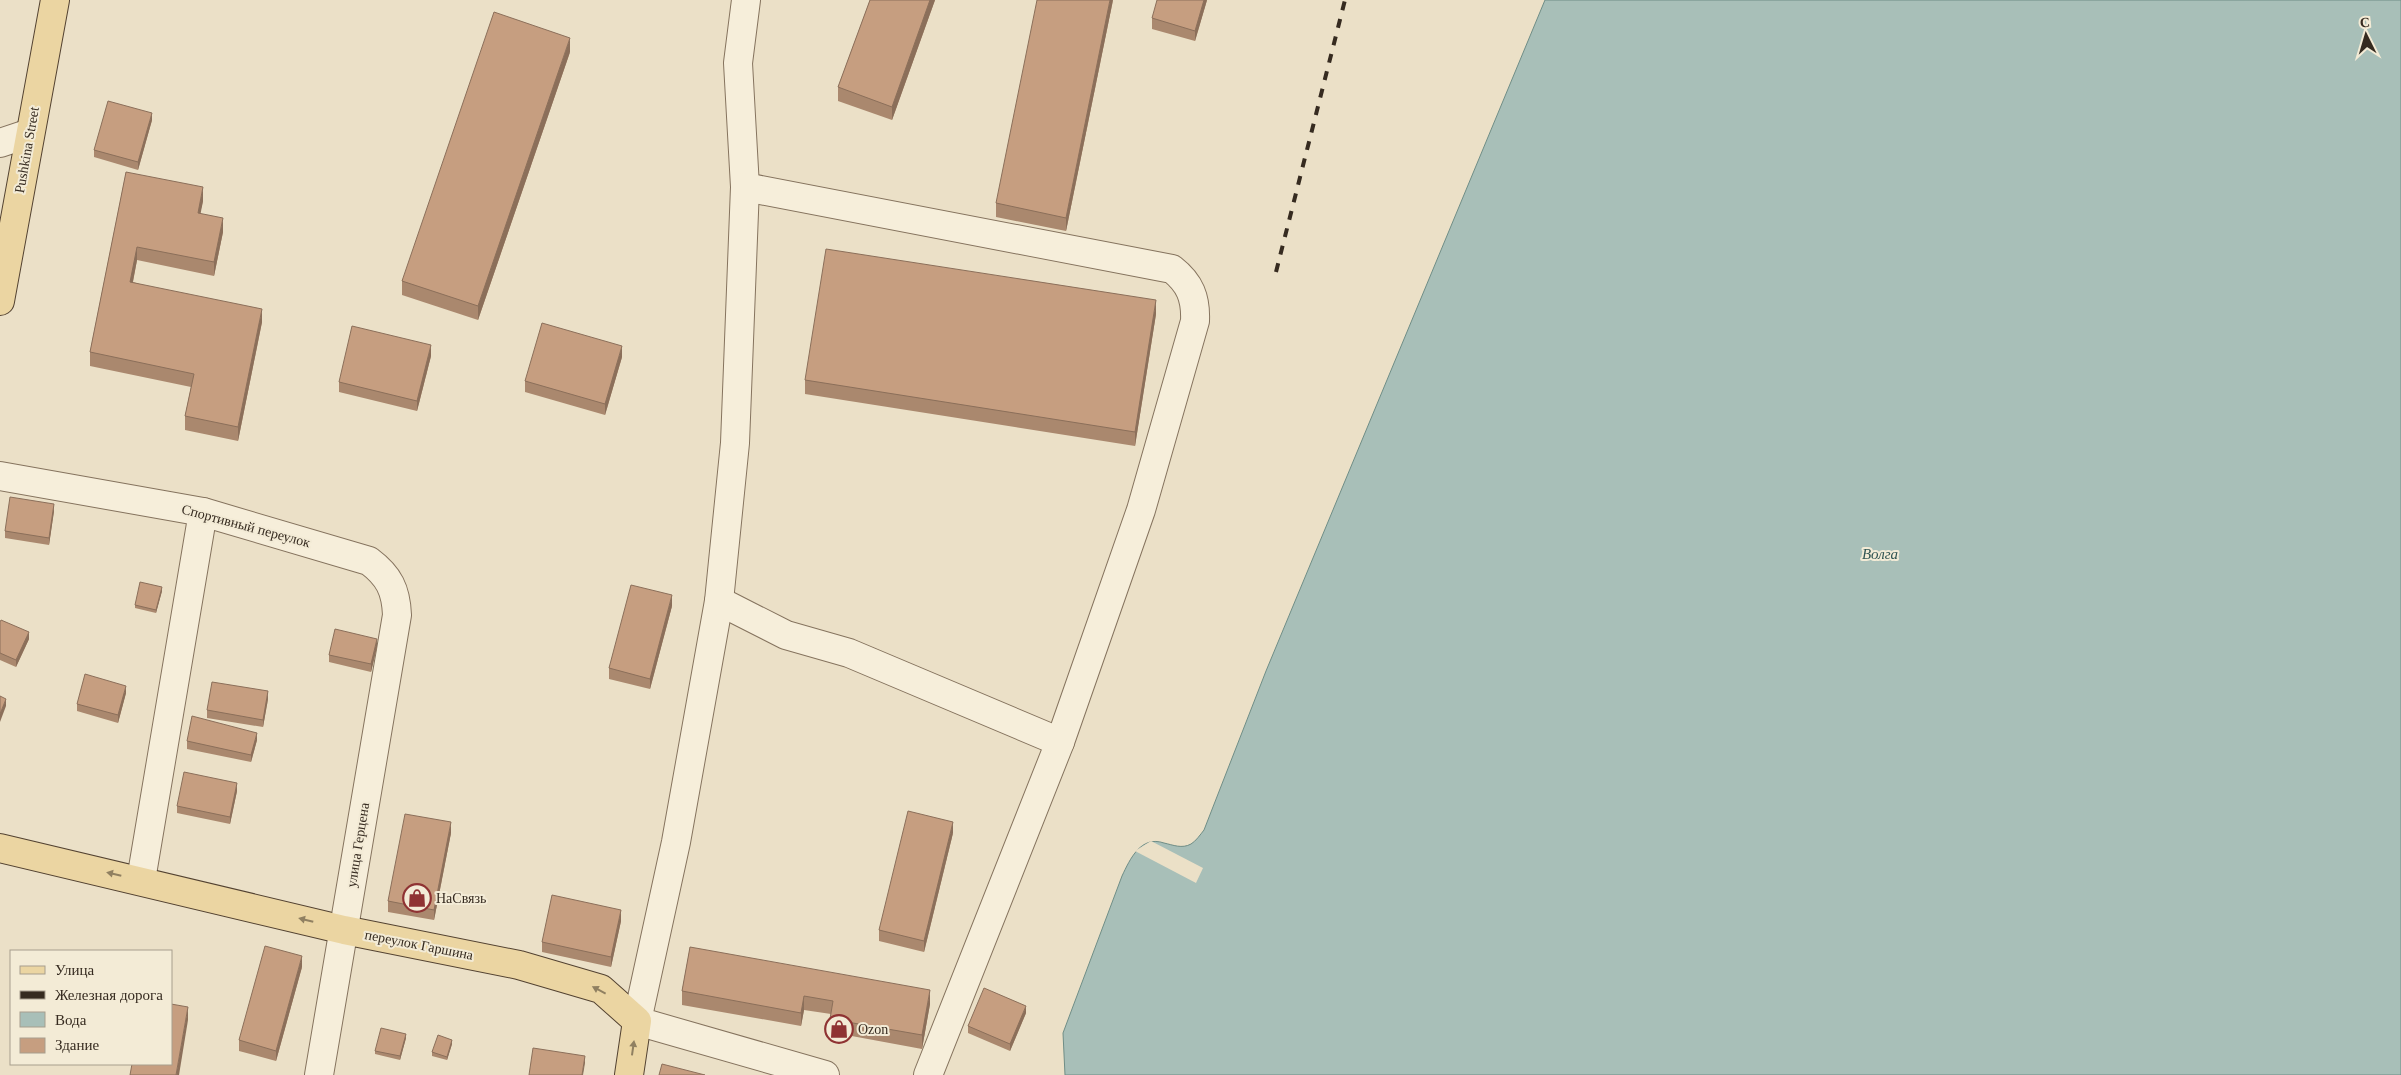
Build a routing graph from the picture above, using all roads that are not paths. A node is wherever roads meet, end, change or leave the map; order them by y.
1 (55, 0) edge
2 (746, 0) edge
3 (30, 134) junction
4 (0, 143) edge
5 (745, 187) junction
6 (0, 301) edge
7 (0, 476) edge
8 (203, 512) junction
9 (719, 601) junction
10 (396, 615) joint
11 (1060, 742) junction
12 (0, 848) edge
13 (141, 880) junction
14 (344, 930) junction
15 (637, 1021) junction
16 (319, 1075) edge
17 (629, 1075) edge
18 (825, 1075) edge
19 (928, 1075) edge

1 - 3 main road, Pushkina Street
2 - 5 street
3 - 4 street
3 - 6 main road, Pushkina Street
5 - 9 street
5 - 11 street
7 - 8 street, Спортивный переулок
8 - 10 street, Спортивный переулок
8 - 13 street
9 - 11 street
9 - 15 street
10 - 14 street, улица Герцена
11 - 19 street
13 -> 12 main road, переулок Гаршина
14 -> 13 main road, переулок Гаршина
15 -> 14 main road, переулок Гаршина
14 - 16 street, улица Герцена
17 -> 15 main road
15 - 18 street, переулок Гаршина

